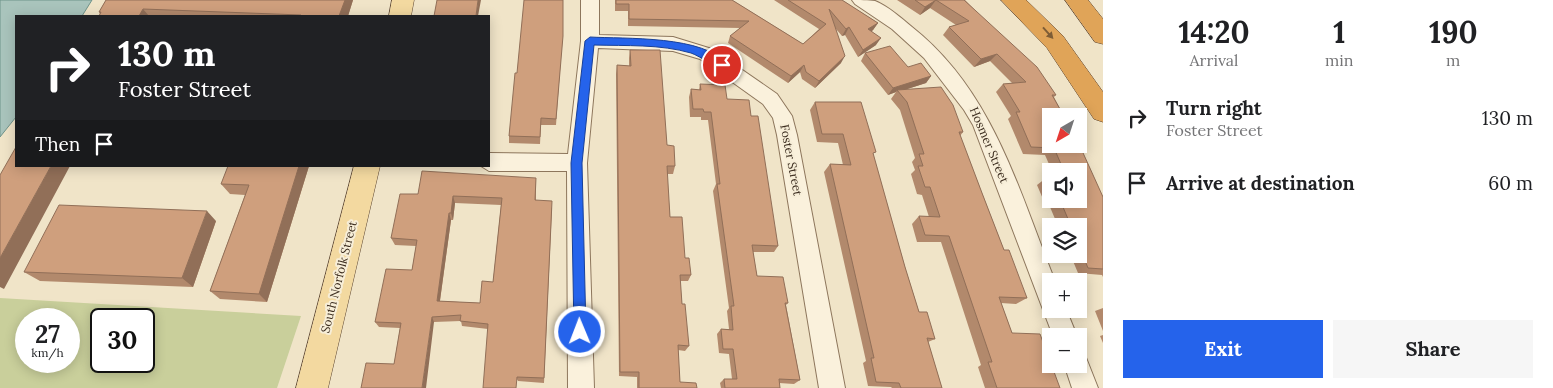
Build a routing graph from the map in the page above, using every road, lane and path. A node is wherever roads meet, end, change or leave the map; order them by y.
1 (403, 0) edge
2 (590, 0) edge
3 (861, 0) edge
4 (1012, 0) edge
5 (1076, 0) edge
6 (1086, 0) edge
7 (400, 15) edge
8 (1103, 29) edge
9 (1103, 36) edge
10 (590, 41) junction
11 (1103, 112) edge
12 (490, 162) edge
13 (577, 163) junction
14 (367, 167) edge
15 (1042, 278) edge
16 (1079, 373) edge
17 (312, 388) edge
18 (581, 388) edge
19 (832, 388) edge
20 (1085, 388) edge

1 - 7 main road
2 - 10 street
3 - 15 street, Hosmer Street
4 -> 11 highway
5 - 9 highway
6 - 8 highway
10 - 13 street
10 - 19 street, Foster Street
12 - 13 street
13 - 18 street
14 - 17 main road, South Norfolk Street
16 - 20 street

